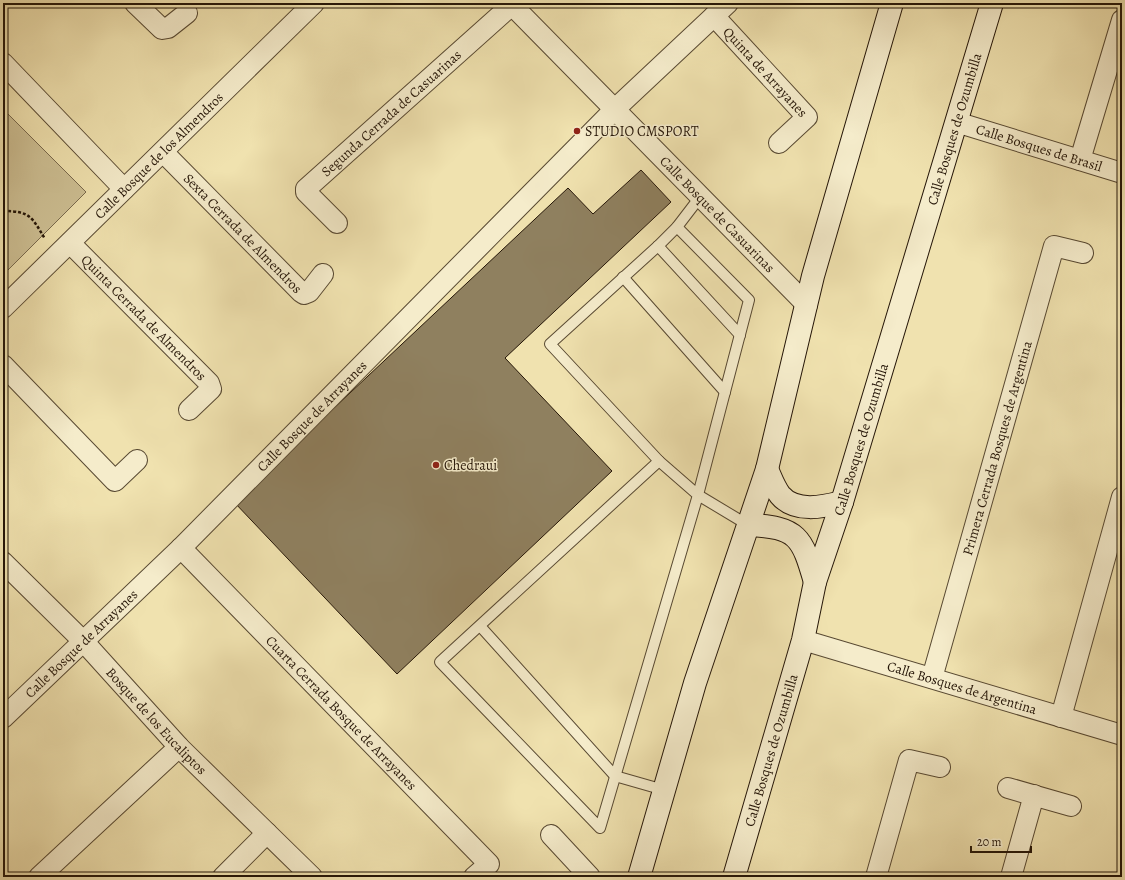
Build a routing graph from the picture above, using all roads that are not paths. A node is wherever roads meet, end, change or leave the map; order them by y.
1 (135, 3) edge
2 (314, 3) edge
3 (892, 3) edge
4 (992, 3) edge
5 (512, 4) edge
6 (721, 9) edge
7 (187, 13) dead end
8 (1122, 20) edge
9 (3, 63) edge
10 (615, 109) junction
11 (956, 122) junction
12 (779, 143) dead end
13 (163, 152) junction
14 (1080, 160) junction
15 (1122, 173) edge
16 (124, 190) junction
17 (700, 197) junction
18 (337, 223) dead end
19 (677, 228) junction
20 (658, 246) junction
21 (63, 250) junction
22 (1083, 253) dead end
23 (323, 274) dead end
24 (623, 277) junction
25 (807, 304) junction
26 (3, 308) edge
27 (740, 336) junction
28 (3, 365) edge
29 (725, 392) junction
30 (189, 410) dead end
31 (137, 460) dead end
32 (659, 461) junction
33 (767, 469) junction
34 (698, 495) junction
35 (1122, 497) edge
36 (842, 502) junction
37 (748, 525) junction
38 (181, 548) junction
39 (3, 562) edge
40 (815, 582) junction
41 (480, 626) junction
42 (803, 640) junction
43 (84, 642) junction
44 (932, 678) junction
45 (1062, 717) junction
46 (3, 718) edge
47 (1122, 734) edge
48 (180, 747) junction
49 (940, 767) dead end
50 (615, 776) junction
51 (1008, 788) dead end
52 (664, 790) junction
53 (1034, 795) junction
54 (1071, 806) dead end
55 (267, 833) junction
56 (551, 835) dead end
57 (39, 877) edge
58 (223, 877) edge
59 (312, 877) edge
60 (474, 877) edge
61 (590, 877) edge
62 (639, 877) edge
63 (734, 877) edge
64 (876, 877) edge
65 (1010, 877) edge

1 - 7 street
2 - 13 street, Calle Bosque de los Almendros
3 - 25 main road
4 - 11 main road, Calle Bosques de Ozumbilla
5 - 10 street, Calle Bosque de Casuarinas
5 - 18 street, Segunda Cerrada de Casuarinas
6 - 10 street, Calle Bosque de Arrayanes
6 - 12 street, Quinta de Arrayanes
8 - 14 street
9 - 16 street
10 - 17 street, Calle Bosque de Casuarinas
10 - 38 street, Calle Bosque de Arrayanes
11 - 14 street, Calle Bosques de Brasil
11 - 36 main road, Calle Bosques de Ozumbilla
13 - 16 street, Calle Bosque de los Almendros
13 - 23 street, Sexta Cerrada de Almendros
14 - 15 street, Calle Bosques de Brasil
16 - 21 street, Calle Bosque de los Almendros
17 - 19 lane
17 - 25 street, Calle Bosque de Casuarinas
19 - 20 lane
19 - 27 lane
20 - 24 lane
20 - 27 lane
21 - 26 street, Calle Bosque de los Almendros
21 - 30 street, Quinta Cerrada de Almendros
22 - 44 street, Primera Cerrada Bosques de Argentina
24 - 29 lane
24 - 32 lane
25 - 33 main road
27 - 29 lane
28 - 31 street
29 - 34 lane
32 - 34 lane
32 - 41 lane
33 - 36 main road
33 - 37 main road
34 - 37 lane
34 - 50 lane
35 - 45 street
36 - 40 main road, Calle Bosques de Ozumbilla
37 - 40 main road
37 - 52 main road
38 - 43 street, Calle Bosque de Arrayanes
38 - 60 street, Cuarta Cerrada Bosque de Arrayanes
39 - 43 street, Bosque de los Eucaliptos
40 - 42 main road, Calle Bosques de Ozumbilla
41 - 50 lane
41 - 50 lane
42 - 44 street, Calle Bosques de Argentina
42 - 63 main road, Calle Bosques de Ozumbilla
43 - 46 street, Calle Bosque de Arrayanes
43 - 48 street, Bosque de los Eucaliptos
44 - 45 street, Calle Bosques de Argentina
45 - 47 street, Calle Bosques de Argentina
48 - 55 street, Bosque de los Eucaliptos
48 - 57 street
49 - 64 street
50 - 52 lane
51 - 53 street
52 - 62 main road
53 - 54 street
53 - 65 street
55 - 58 street
55 - 59 street, Bosque de los Eucaliptos
56 - 61 street

